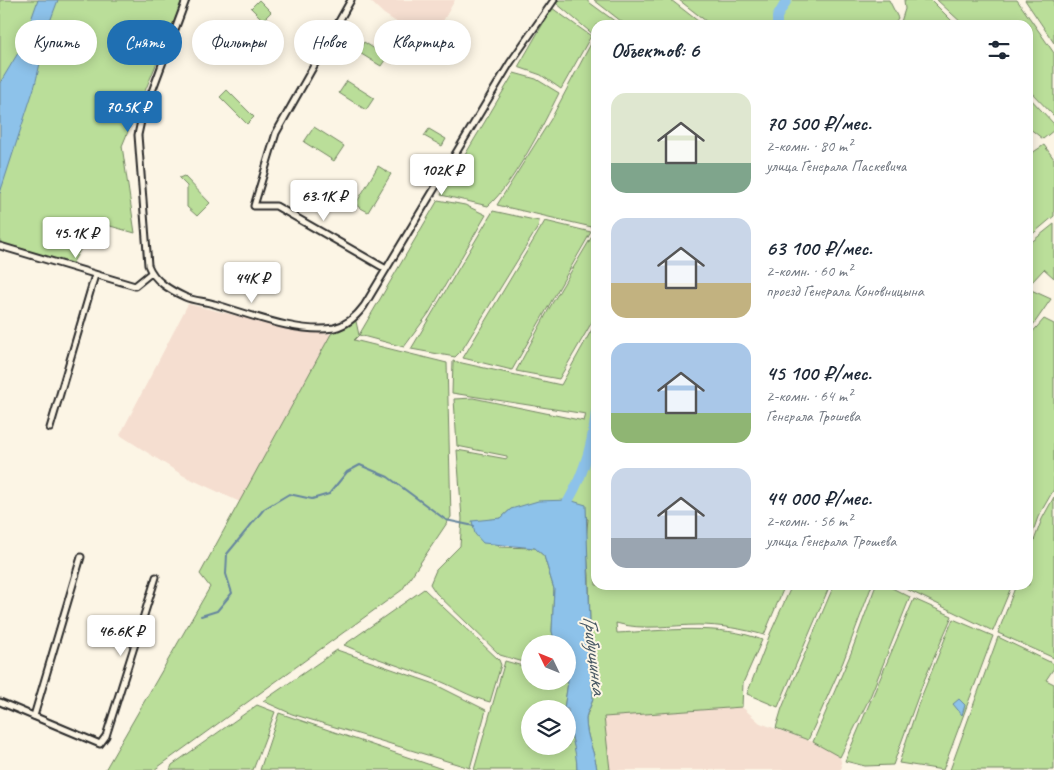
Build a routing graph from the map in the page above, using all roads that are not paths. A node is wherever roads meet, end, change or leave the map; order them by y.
1 (186, 0) edge
2 (351, 0) edge
3 (552, 1) edge
4 (0, 246) edge
5 (386, 269) junction
6 (151, 273) junction
7 (95, 274) junction
8 (50, 428) dead end
9 (81, 557) dead end
10 (156, 577) dead end
11 (0, 702) edge
12 (34, 716) junction

1 - 6 street
2 - 5 street
3 - 5 street
4 - 7 street
5 - 6 street
6 - 7 street
7 - 8 street
9 - 12 street
10 - 12 street
11 - 12 street

